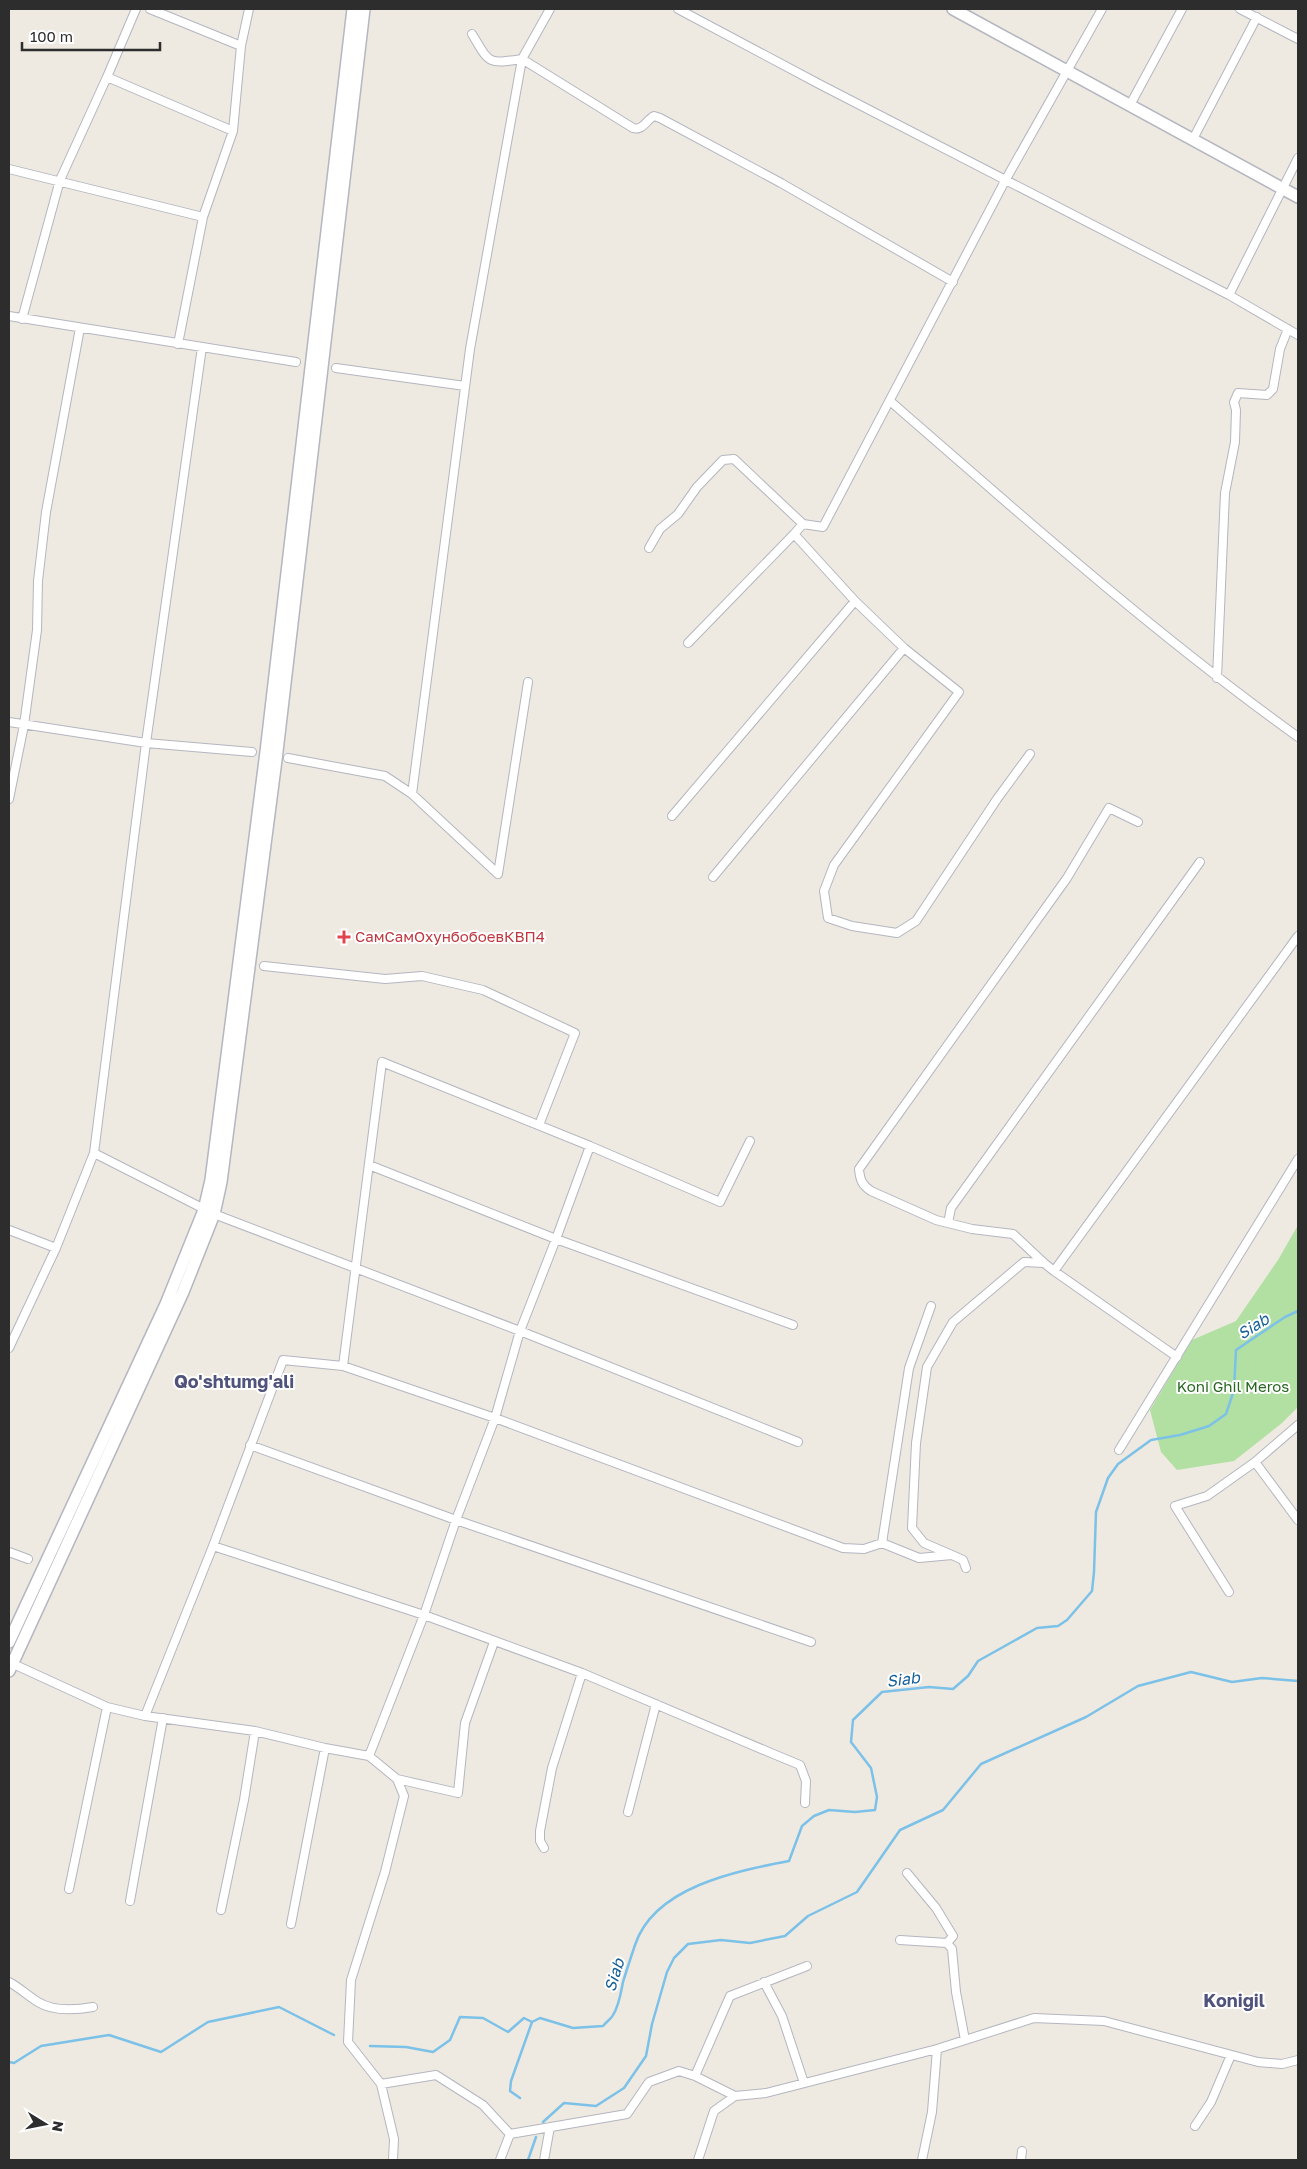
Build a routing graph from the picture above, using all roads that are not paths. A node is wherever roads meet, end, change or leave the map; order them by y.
1 (136, 9) edge
2 (150, 9) edge
3 (249, 9) edge
4 (353, 9) edge
5 (364, 9) edge
6 (550, 9) edge
7 (678, 9) edge
8 (953, 9) edge
9 (1102, 9) edge
10 (1182, 9) edge
11 (1240, 9) edge
12 (1257, 17) junction
13 (472, 34) dead end
14 (1298, 39) edge
15 (241, 46) junction
16 (522, 59) junction
17 (1068, 71) junction
18 (107, 76) junction
19 (1130, 105) junction
20 (233, 131) junction
21 (1193, 139) junction
22 (1298, 158) edge
23 (9, 169) edge
24 (60, 180) junction
25 (1006, 180) junction
26 (1282, 188) junction
27 (1298, 197) edge
28 (203, 218) junction
29 (953, 282) junction
30 (1229, 295) junction
31 (9, 316) edge
32 (22, 319) junction
33 (80, 328) junction
34 (1288, 329) junction
35 (1298, 335) edge
36 (178, 344) junction
37 (202, 347) junction
38 (296, 362) dead end
39 (336, 368) dead end
40 (465, 386) junction
41 (890, 401) junction
42 (803, 524) junction
43 (794, 534) junction
44 (649, 548) dead end
45 (855, 601) junction
46 (688, 642) dead end
47 (904, 648) junction
48 (1217, 678) junction
49 (528, 682) dead end
50 (9, 722) edge
51 (24, 725) junction
52 (1298, 737) edge
53 (146, 743) junction
54 (252, 752) dead end
55 (1030, 754) dead end
56 (288, 758) dead end
57 (412, 794) junction
58 (9, 800) edge
59 (672, 816) dead end
60 (1138, 822) dead end
61 (1200, 862) dead end
62 (713, 878) dead end
63 (1298, 936) edge
64 (264, 966) dead end
65 (539, 1125) junction
66 (750, 1141) dead end
67 (590, 1146) junction
68 (94, 1153) junction
69 (1298, 1159) edge
70 (369, 1165) junction
71 (209, 1212) junction
72 (948, 1223) junction
73 (9, 1230) edge
74 (556, 1239) junction
75 (56, 1248) junction
76 (1044, 1263) junction
77 (356, 1270) junction
78 (1054, 1271) junction
79 (931, 1306) dead end
80 (793, 1325) dead end
81 (520, 1331) junction
82 (9, 1348) edge
83 (1176, 1357) junction
84 (343, 1366) junction
85 (495, 1418) junction
86 (1298, 1425) edge
87 (798, 1442) dead end
88 (250, 1445) junction
89 (1119, 1450) dead end
90 (1254, 1462) junction
91 (456, 1520) junction
92 (1298, 1520) edge
93 (882, 1543) junction
94 (213, 1546) junction
95 (9, 1552) edge
96 (952, 1555) junction
97 (28, 1559) dead end
98 (966, 1568) dead end
99 (1229, 1592) dead end
100 (424, 1616) junction
101 (9, 1642) edge
102 (494, 1642) junction
103 (811, 1642) dead end
104 (10, 1666) edge
105 (582, 1673) junction
106 (656, 1704) junction
107 (107, 1707) junction
108 (145, 1716) junction
109 (163, 1718) junction
110 (255, 1731) junction
111 (325, 1748) junction
112 (369, 1756) junction
113 (397, 1779) junction
114 (805, 1802) dead end
115 (628, 1812) dead end
116 (544, 1848) dead end
117 (907, 1873) dead end
118 (69, 1889) dead end
119 (130, 1901) dead end
120 (221, 1910) dead end
121 (291, 1924) dead end
122 (900, 1940) dead end
123 (947, 1943) junction
124 (807, 1966) dead end
125 (9, 1982) edge
126 (764, 1982) junction
127 (93, 2007) dead end
128 (965, 2040) junction
129 (938, 2049) junction
130 (1231, 2055) junction
131 (1298, 2060) edge
132 (694, 2076) junction
133 (804, 2083) junction
134 (381, 2084) junction
135 (735, 2096) junction
136 (1195, 2126) dead end
137 (550, 2127) junction
138 (510, 2134) junction
139 (1022, 2151) dead end
140 (393, 2160) edge
141 (500, 2160) edge
142 (544, 2160) edge
143 (698, 2160) edge
144 (922, 2160) edge
145 (1021, 2160) edge

1 - 18 street
2 - 15 street
3 - 15 street
4 - 71 main road
5 - 71 main road
6 - 16 street
7 - 25 street
8 - 17 main road
9 - 17 street
10 - 19 street
11 - 12 street
12 - 14 street
12 - 21 street
13 - 16 street
15 - 20 street
16 - 29 street
16 - 40 street
17 - 19 main road
17 - 25 street
18 - 20 street
18 - 24 street
19 - 21 main road
20 - 28 street
21 - 26 main road
22 - 26 street
23 - 24 street
24 - 28 street
24 - 32 street
25 - 29 street
25 - 30 street
26 - 27 main road
26 - 30 street
28 - 36 street
29 - 41 street
30 - 34 street
31 - 32 street
32 - 33 street
33 - 36 street
33 - 51 street
34 - 35 street
34 - 48 street
36 - 37 street
37 - 38 street
37 - 53 street
39 - 40 street
40 - 57 street
41 - 42 street
41 - 48 street
42 - 43 street
42 - 44 street
43 - 45 street
43 - 46 street
45 - 47 street
45 - 59 street
47 - 55 street
47 - 62 street
48 - 52 street
49 - 57 street
50 - 51 street
51 - 53 street
51 - 58 street
53 - 54 street
53 - 68 street
56 - 57 street
60 - 72 street
61 - 72 street
63 - 78 street
64 - 65 street
65 - 67 street
65 - 70 street
66 - 67 street
67 - 74 street
68 - 71 street
68 - 75 street
69 - 83 street
70 - 74 street
70 - 77 street
71 - 77 street
71 - 101 main road
71 - 104 main road
72 - 76 street
73 - 75 street
74 - 80 street
74 - 81 street
75 - 82 street
76 - 78 street
76 - 96 street
77 - 81 street
77 - 84 street
78 - 83 street
79 - 93 street
81 - 85 street
81 - 87 street
83 - 89 street
84 - 85 street
84 - 88 street
85 - 91 street
85 - 93 street
86 - 90 street
88 - 91 street
88 - 94 street
90 - 92 street
90 - 99 street
91 - 100 street
91 - 103 street
93 - 96 street
94 - 100 street
94 - 108 street
95 - 97 street
96 - 98 street
100 - 102 street
100 - 112 street
102 - 105 street
102 - 113 street
104 - 107 street
105 - 106 street
105 - 116 street
106 - 114 street
106 - 115 street
107 - 108 street
107 - 118 street
108 - 109 street
109 - 110 street
109 - 119 street
110 - 111 street
110 - 120 street
111 - 112 street
111 - 121 street
112 - 113 street
113 - 134 street
117 - 123 street
122 - 123 street
123 - 128 street
124 - 126 street
125 - 127 street
126 - 132 street
126 - 133 street
128 - 129 street
128 - 130 street
129 - 133 street
129 - 144 street
130 - 131 street
130 - 136 street
132 - 135 street
132 - 137 street
133 - 135 street
134 - 138 street
134 - 140 street
135 - 143 street
137 - 138 street
137 - 142 street
138 - 141 street
139 - 145 street

